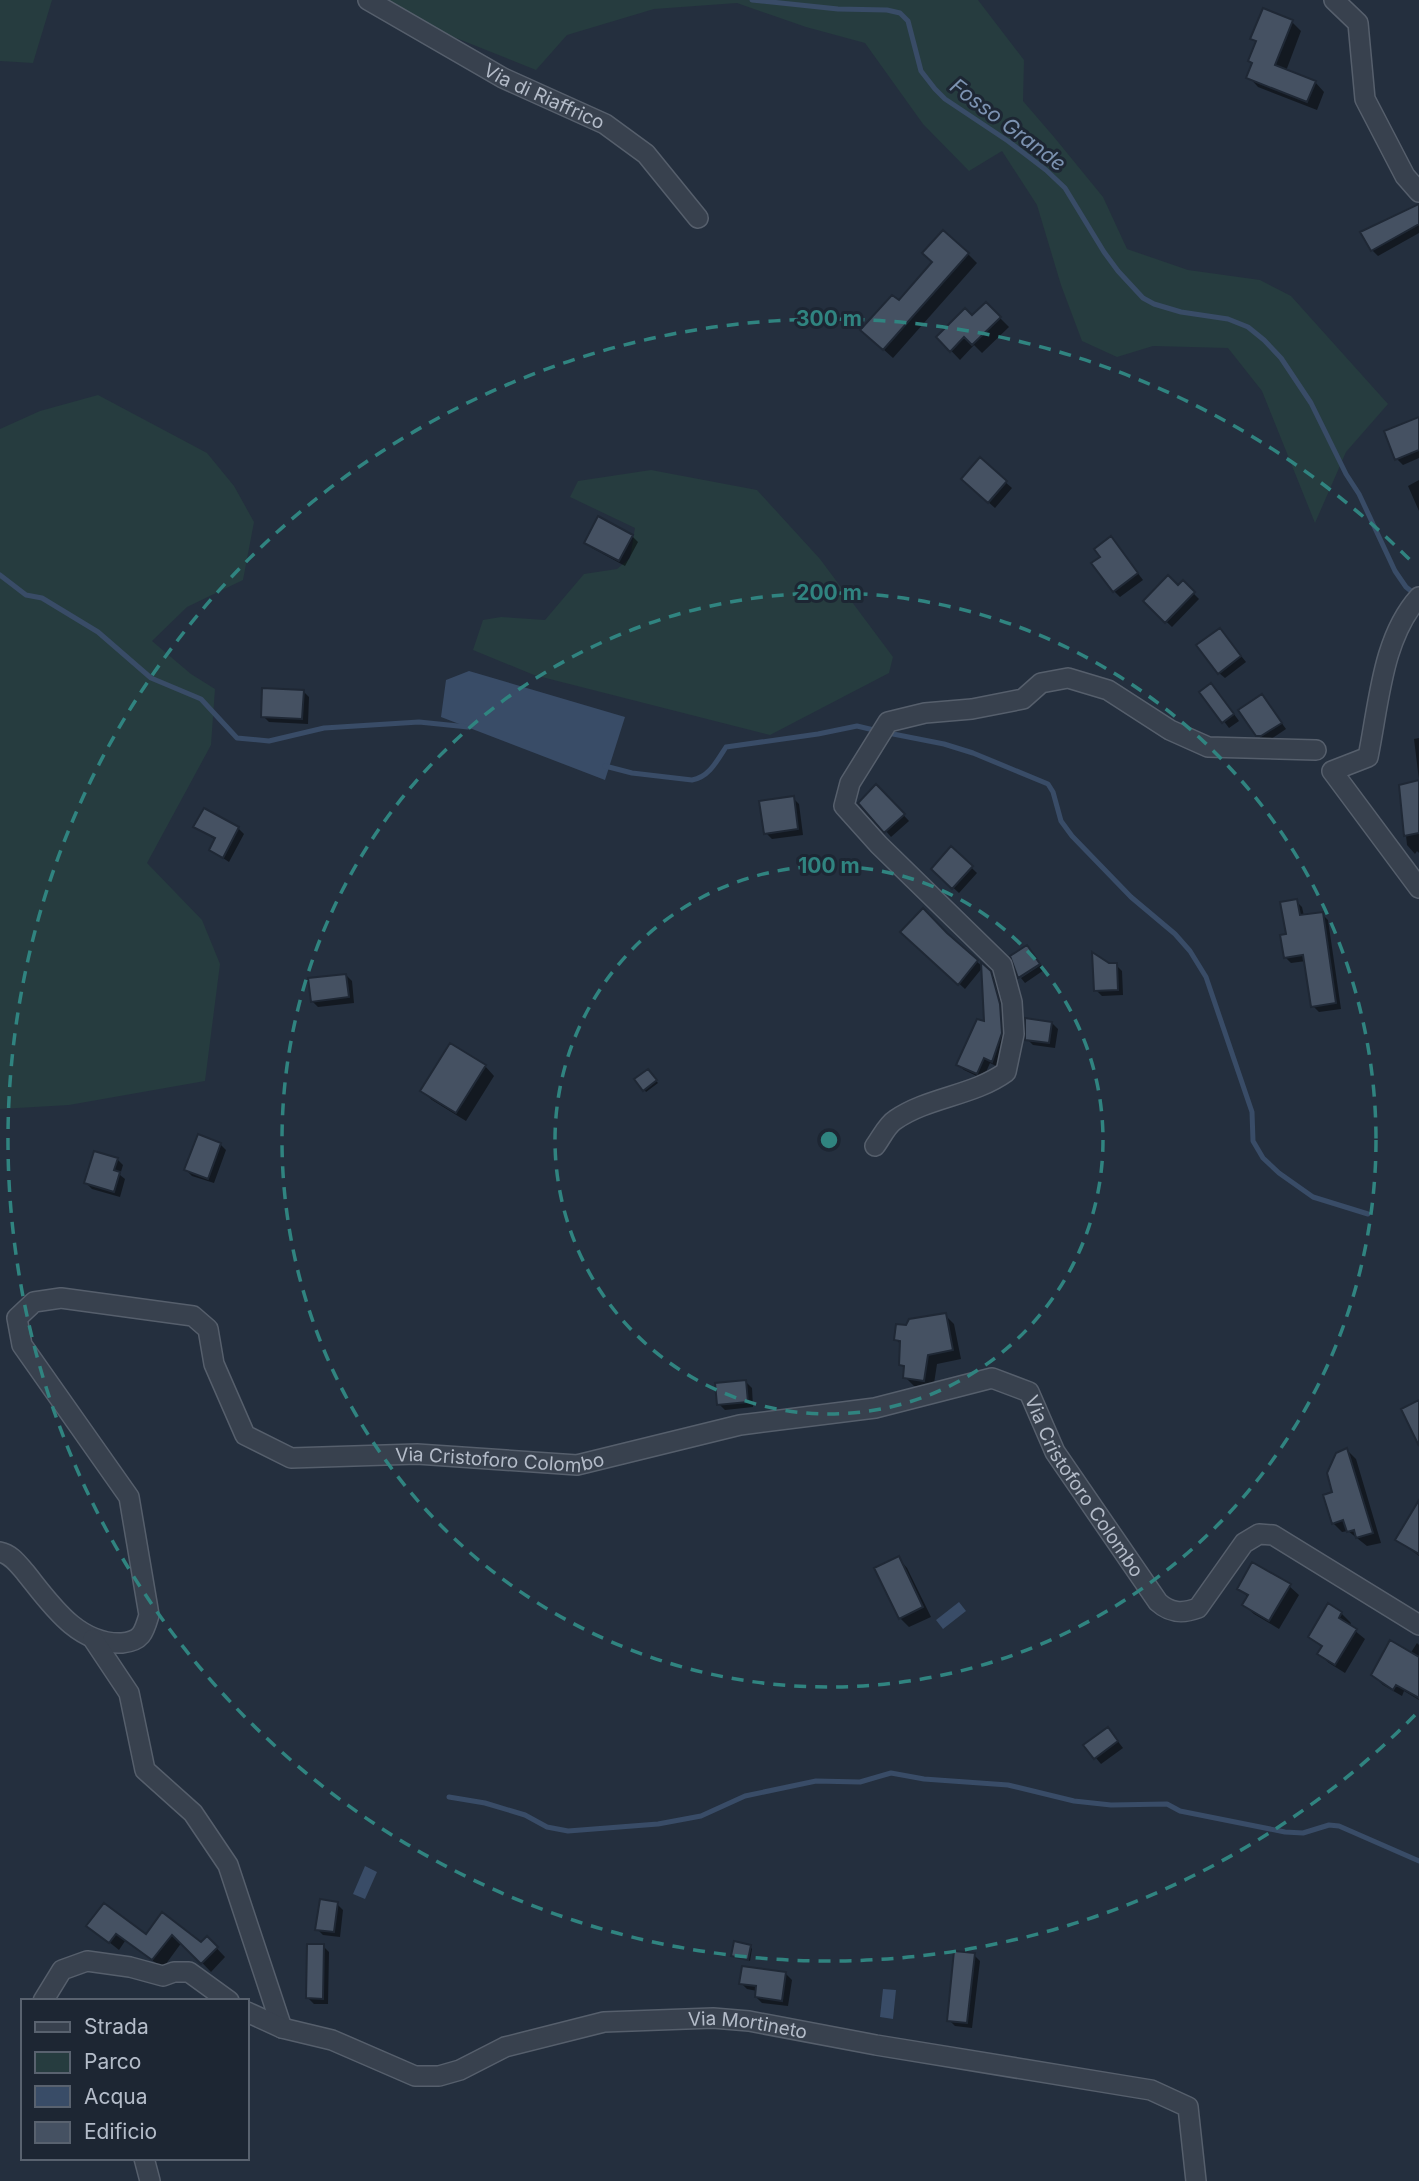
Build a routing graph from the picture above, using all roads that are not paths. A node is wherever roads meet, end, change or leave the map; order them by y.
1 (368, 0) edge
2 (1334, 0) edge
3 (1419, 192) edge
4 (698, 218) dead end
5 (1419, 597) edge
6 (1316, 750) dead end
7 (1419, 888) edge
8 (875, 1146) dead end
9 (0, 1552) edge
10 (1419, 1625) edge
11 (93, 1639) junction
12 (44, 1999) edge
13 (226, 1999) edge
14 (248, 2012) edge
15 (282, 2028) junction
16 (145, 2160) edge
17 (150, 2181) edge
18 (1196, 2181) edge

1 - 4 street, Via di Riaffrico
2 - 3 street
5 - 7 street
6 - 8 street
9 - 11 street
10 - 11 street, Via Cristoforo Colombo
11 - 15 street
12 - 13 street
14 - 15 street, Via Mortineto
15 - 18 street, Via Mortineto
16 - 17 street

